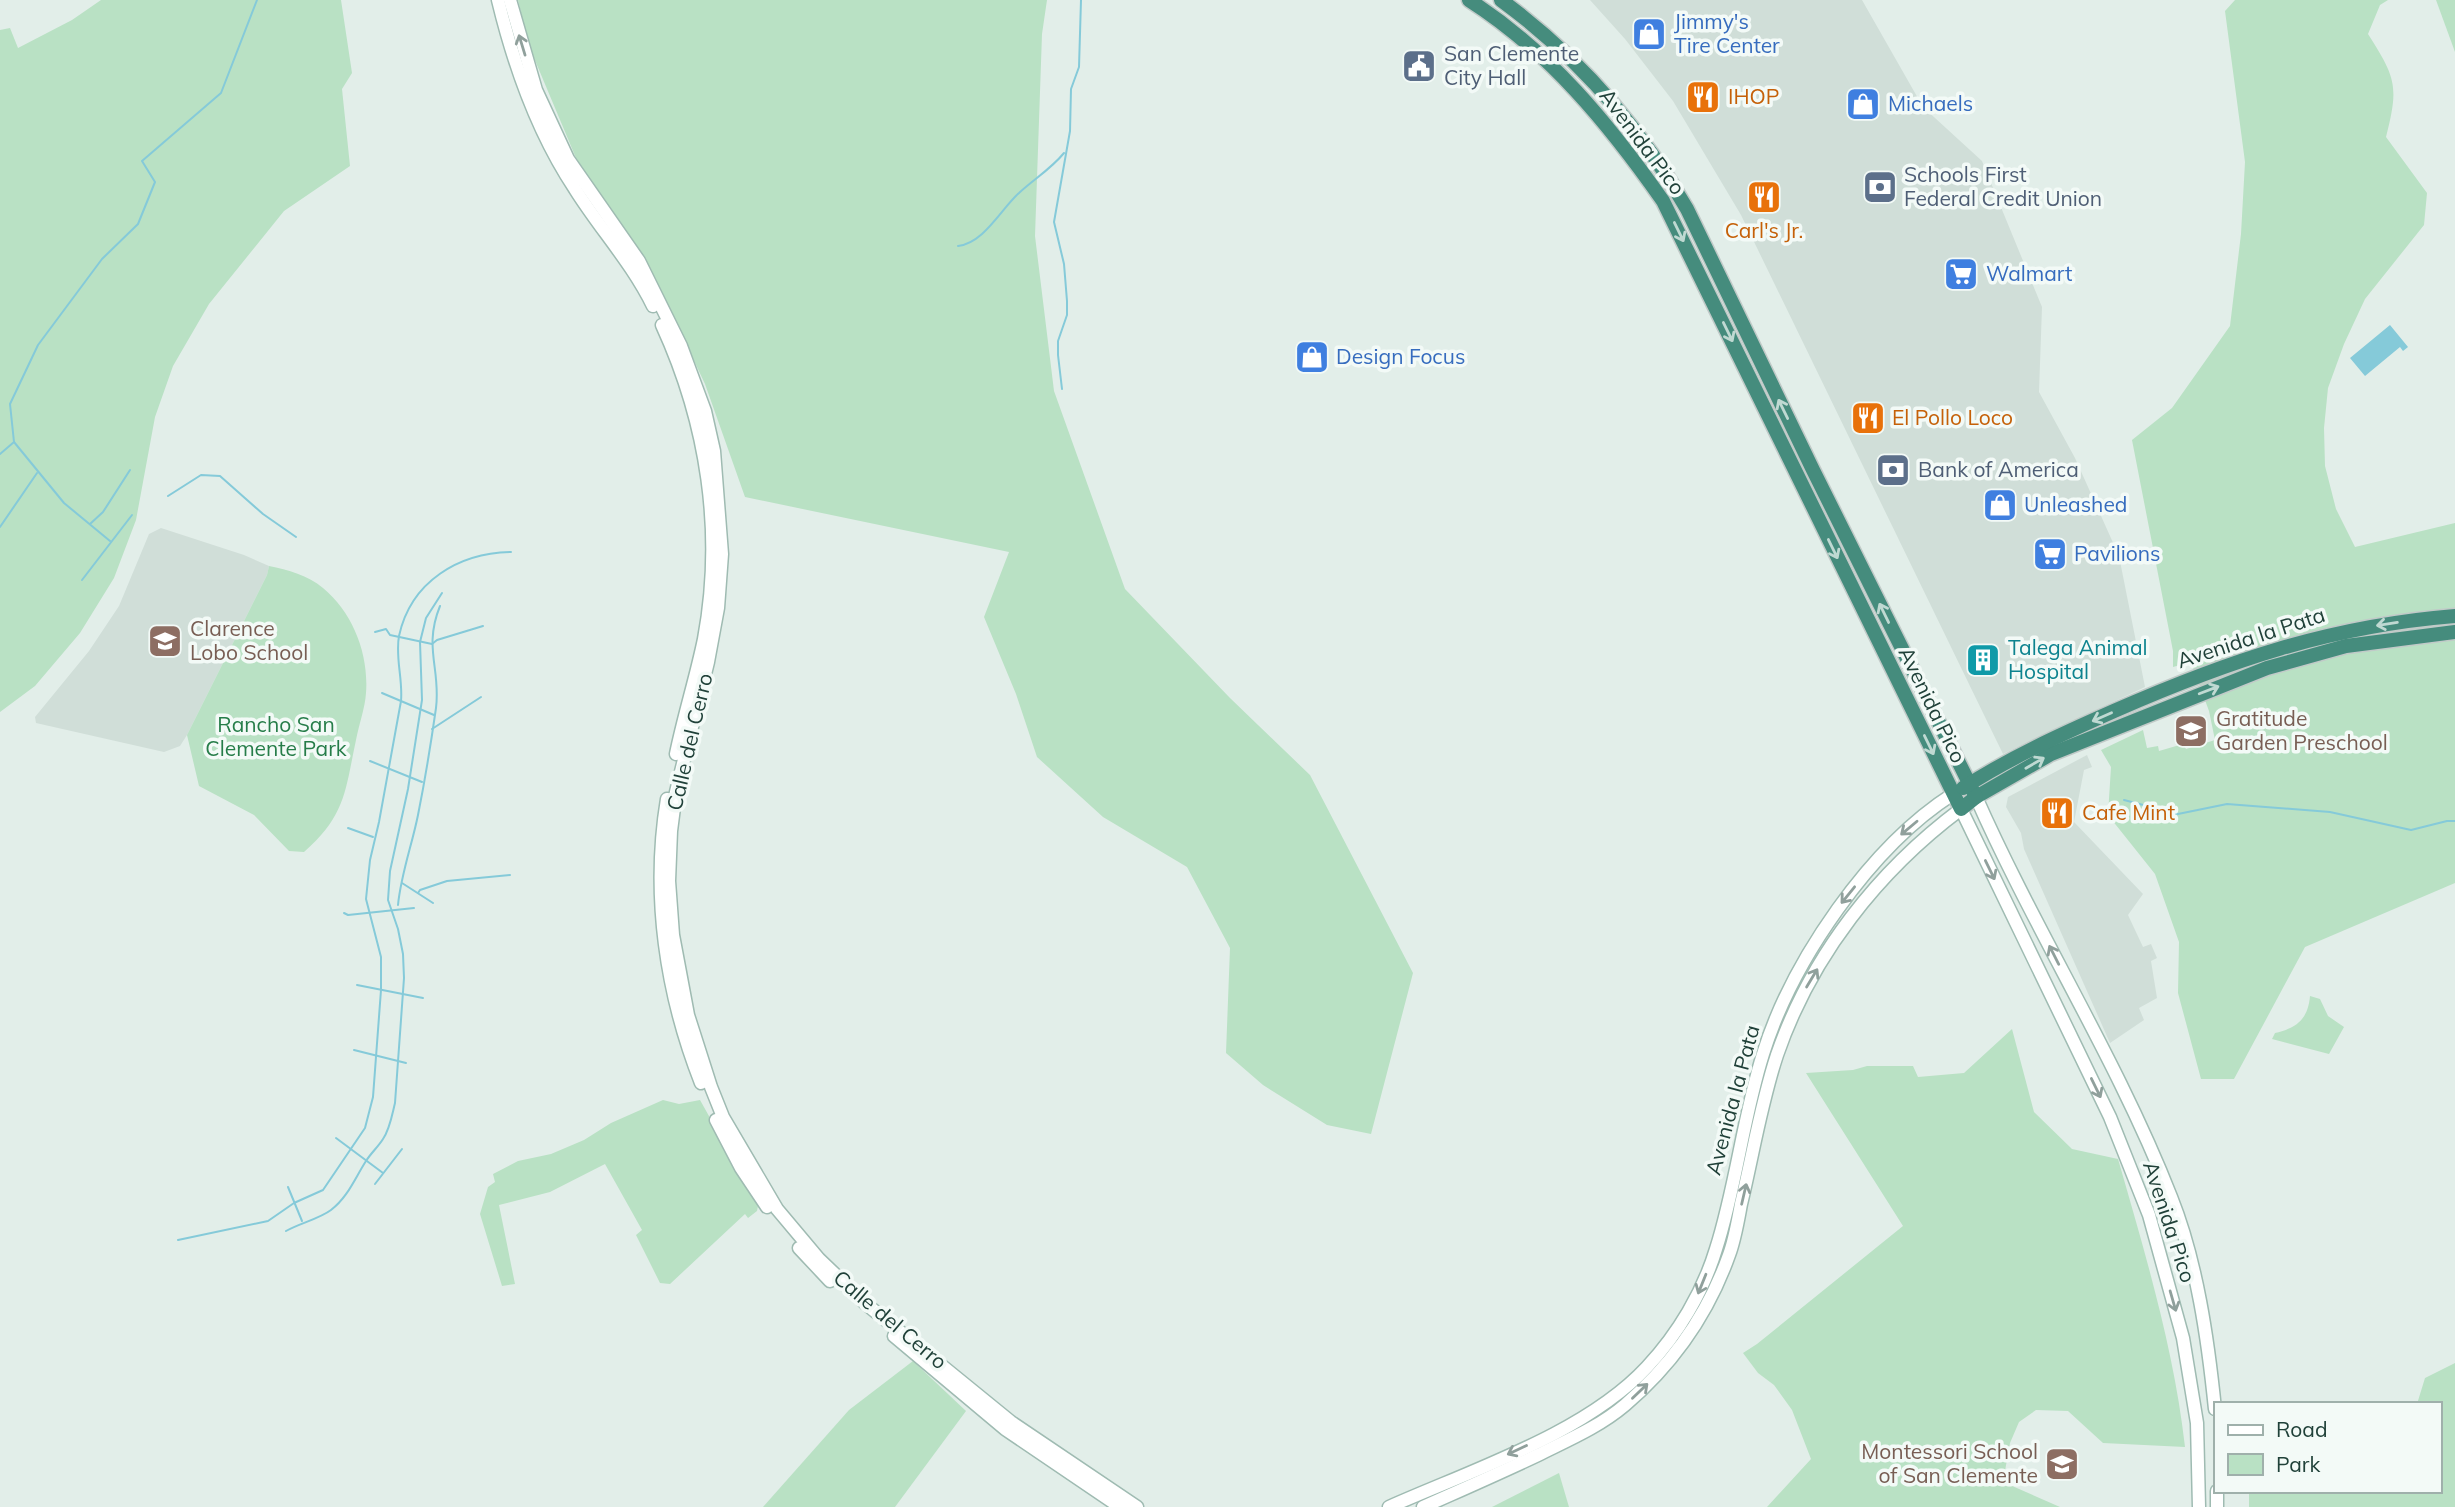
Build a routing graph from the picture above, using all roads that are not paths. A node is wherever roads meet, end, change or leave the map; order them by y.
1 (498, 0) edge
2 (510, 0) edge
3 (1501, 0) edge
4 (1474, 1) edge
5 (2455, 616) edge
6 (2455, 632) edge
7 (2164, 689) junction
8 (2146, 715) junction
9 (1973, 790) junction
10 (1953, 794) junction
11 (1961, 809) junction
12 (2214, 1402) edge
13 (1120, 1507) edge
14 (1137, 1507) edge
15 (1389, 1507) edge
16 (1423, 1507) edge
17 (2199, 1507) edge

1 - 13 main road, Calle del Cerro
14 -> 2 main road, Calle del Cerro
9 -> 3 highway, Avenida Pico
4 -> 10 highway, Avenida Pico
5 -> 7 highway, Avenida la Pata
8 -> 6 highway, Avenida la Pata
7 - 8 highway
7 -> 9 highway, Avenida la Pata
9 -> 8 highway, Avenida la Pata
9 - 10 highway, Avenida la Pata
9 - 11 highway, Avenida la Pata
12 -> 9 main road, Avenida Pico
10 - 11 highway, Avenida Pico
10 -> 15 main road, Avenida la Pata
16 -> 11 main road, Avenida la Pata
11 -> 17 main road, Avenida Pico

